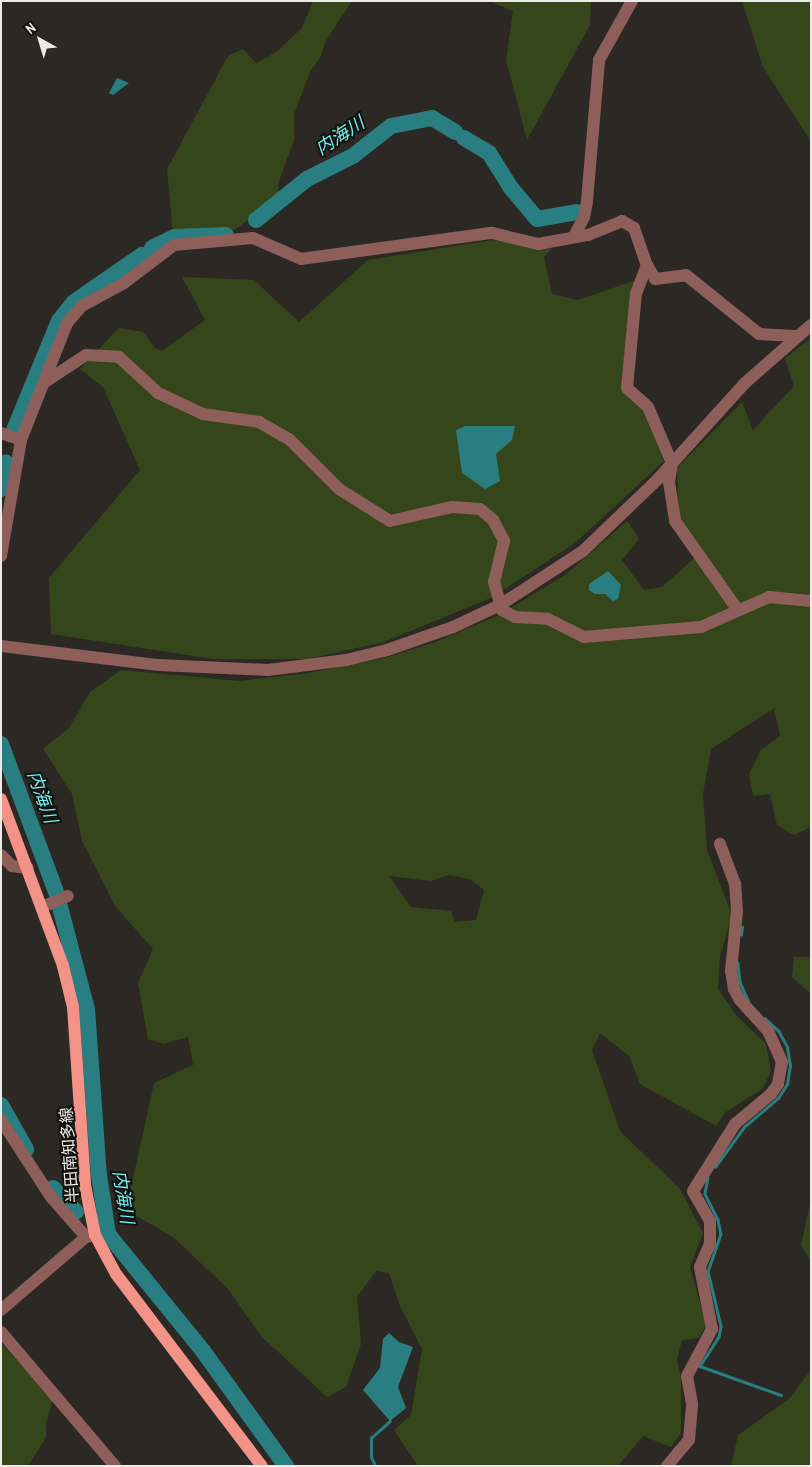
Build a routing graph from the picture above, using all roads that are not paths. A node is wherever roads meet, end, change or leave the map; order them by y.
1 (632, 1) edge
2 (574, 236) junction
3 (647, 264) junction
4 (811, 325) edge
5 (795, 336) junction
6 (45, 382) junction
7 (1, 434) edge
8 (21, 440) junction
9 (672, 463) junction
10 (1, 556) edge
11 (811, 601) edge
12 (500, 604) junction
13 (737, 609) junction
14 (1, 646) edge
15 (1, 799) edge
16 (720, 844) dead end
17 (1, 855) edge
18 (28, 868) junction
19 (68, 896) dead end
20 (42, 908) junction
21 (1, 1120) edge
22 (91, 1236) junction
23 (1, 1310) edge
24 (1, 1332) edge
25 (115, 1466) edge
26 (262, 1466) edge
27 (667, 1466) edge

1 - 2 street
2 - 3 street
2 - 6 street
3 - 5 street
3 - 9 street
4 - 5 street
5 - 9 street
6 - 8 street
6 - 12 street
7 - 8 street
8 - 10 street
9 - 12 street
9 - 13 street
11 - 13 street
12 - 13 street
12 - 14 street
15 - 18 main road, 半田南知多線
16 - 27 street
17 - 18 street
18 - 20 main road, 半田南知多線
19 - 20 street
20 - 22 main road, 半田南知多線
21 - 22 street
22 - 23 street
22 - 26 main road, 半田南知多線
24 - 25 street

